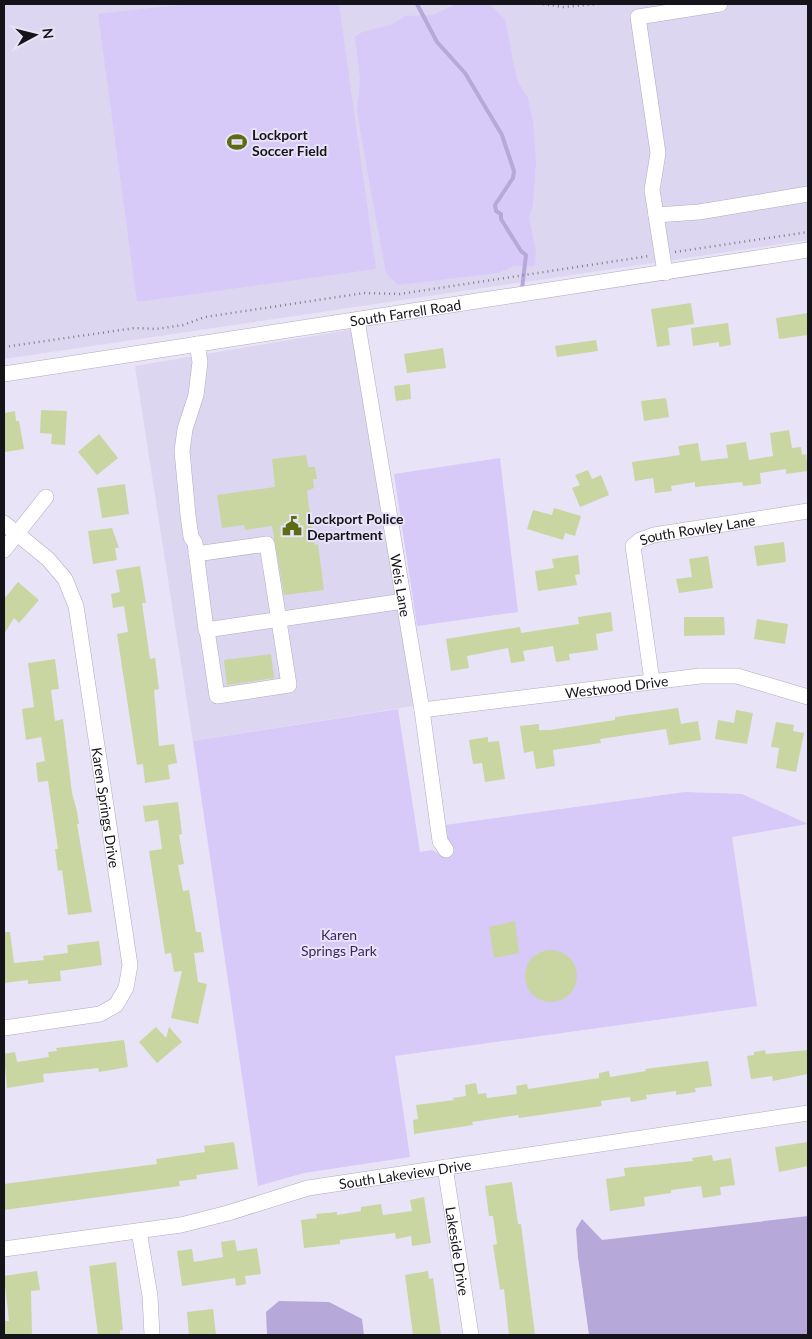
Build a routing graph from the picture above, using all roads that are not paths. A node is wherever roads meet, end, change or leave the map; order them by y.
1 (720, 4) edge
2 (648, 10) edge
3 (808, 194) edge
4 (656, 215) junction
5 (808, 250) edge
6 (665, 272) junction
7 (357, 320) junction
8 (197, 344) junction
9 (4, 374) edge
10 (46, 498) dead end
11 (808, 511) edge
12 (4, 523) edge
13 (17, 533) junction
14 (195, 549) junction
15 (4, 550) edge
16 (404, 601) junction
17 (278, 620) junction
18 (207, 630) junction
19 (652, 681) junction
20 (808, 697) edge
21 (422, 710) junction
22 (446, 850) dead end
23 (4, 1028) edge
24 (808, 1113) edge
25 (446, 1167) junction
26 (139, 1231) junction
27 (4, 1249) edge
28 (152, 1335) edge
29 (471, 1335) edge

1 - 2 street
2 - 4 street
3 - 4 street
4 - 6 street
5 - 6 street, South Farrell Road
6 - 7 street, South Farrell Road
7 - 8 street, South Farrell Road
7 - 16 street, Weis Lane
8 - 9 street, South Farrell Road
8 - 14 street
10 - 13 street
11 - 19 street, South Rowley Lane
12 - 13 street, Karen Springs Drive
13 - 15 street
13 - 23 street, Karen Springs Drive
14 - 17 street
14 - 18 street
16 - 17 street
16 - 21 street, Weis Lane
17 - 18 street
17 - 18 street
19 - 20 street, Westwood Drive
19 - 21 street, Westwood Drive
21 - 22 street, Weis Lane
24 - 25 street, South Lakeview Drive
25 - 26 street, South Lakeview Drive
25 - 29 street, Lakeside Drive
26 - 27 street, South Lakeview Drive
26 - 28 street

